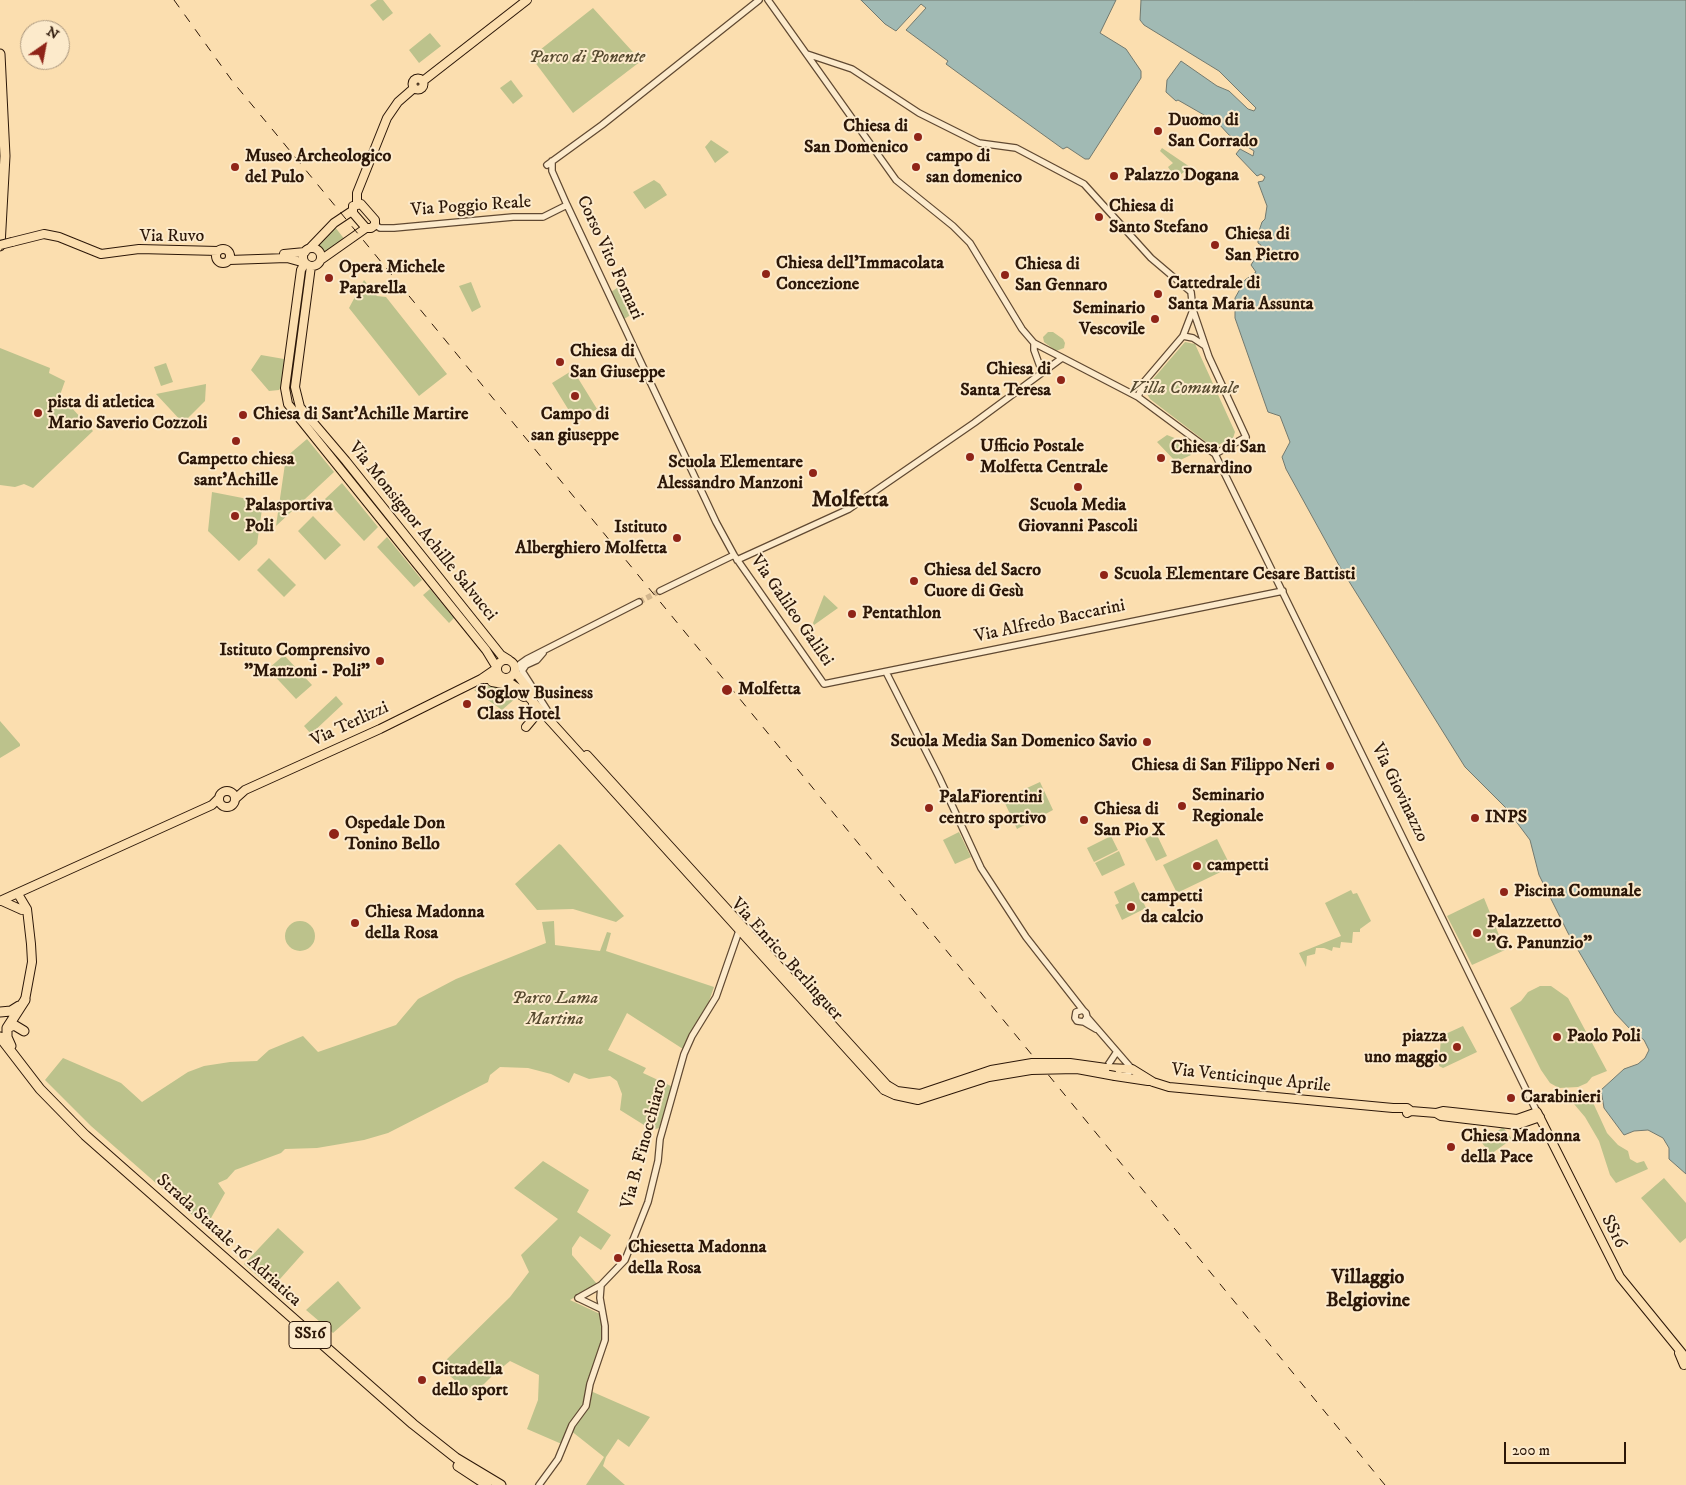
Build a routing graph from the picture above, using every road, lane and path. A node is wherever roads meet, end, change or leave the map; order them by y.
1 (527, 0) edge
2 (759, 0) edge
3 (768, 0) edge
4 (0, 54) edge
5 (807, 54) junction
6 (567, 205) junction
7 (355, 207) junction
8 (375, 222) junction
9 (366, 228) junction
10 (0, 245) edge
11 (307, 250) junction
12 (217, 255) junction
13 (229, 256) junction
14 (322, 259) junction
15 (306, 265) junction
16 (1193, 310) junction
17 (1182, 336) junction
18 (1034, 343) junction
19 (1205, 346) junction
20 (1062, 358) junction
21 (1042, 372) junction
22 (1138, 397) junction
23 (1215, 454) junction
24 (735, 558) junction
25 (660, 591) tunnel mouth
26 (1283, 593) junction
27 (639, 602) tunnel mouth
28 (484, 647) junction
29 (544, 651) junction
30 (527, 659) junction
31 (509, 660) junction
32 (497, 668) junction
33 (516, 672) junction
34 (886, 672) junction
35 (504, 678) junction
36 (481, 679) junction
37 (824, 684) joint
38 (468, 686) junction
39 (549, 713) junction
40 (526, 727) dead end
41 (233, 795) junction
42 (220, 802) junction
43 (36, 886) junction
44 (18, 894) junction
45 (1, 901) edge
46 (24, 909) junction
47 (740, 930) junction
48 (25, 1000) junction
49 (1074, 1000) junction
50 (1083, 1010) junction
51 (0, 1012) edge
52 (1076, 1012) junction
53 (1085, 1019) junction
54 (7, 1028) junction
55 (24, 1031) dead end
56 (0, 1038) edge
57 (0, 1046) edge
58 (1116, 1054) junction
59 (22, 1067) junction
60 (1106, 1068) junction
61 (1132, 1069) junction
62 (1115, 1076) junction
63 (1153, 1082) junction
64 (885, 1088) junction
65 (1538, 1114) junction
66 (601, 1285) junction
67 (601, 1309) junction
68 (1686, 1363) edge
69 (487, 1485) edge
70 (500, 1485) edge
71 (539, 1485) edge

1 - 7 main road
2 - 6 street, Corso Vito Fornari
3 - 5 street
4 - 10 highway
5 - 16 street
5 - 18 street
6 - 8 street, Via Poggio Reale
6 - 24 street, Corso Vito Fornari
7 - 8 main road
7 - 9 main road
7 - 11 main road
8 - 9 main road
9 - 14 main road
10 - 12 main road, Via Ruvo, bridge
11 - 13 main road, Via Ruvo
11 - 14 main road
11 - 15 main road
12 - 13 main road
12 - 13 main road
13 - 15 main road
14 - 15 main road
15 - 28 main road, Via Monsignor Achille Salvucci
15 - 31 main road, Via Monsignor Achille Salvucci
16 - 17 street
16 - 19 street
17 - 19 street
17 - 22 street
18 - 20 street
18 - 21 street
19 - 23 street
20 - 21 street
20 - 22 street
21 - 24 street
22 - 23 street
23 - 26 street, Via Giovinazzo
24 - 25 street
24 - 37 street, Via Galileo Galilei
26 - 34 street, Via Alfredo Baccarini
26 - 65 street, Via Giovinazzo
27 - 29 street
28 - 32 main road, Via Monsignor Achille Salvucci
28 - 38 main road, Via Terlizzi
29 - 30 street
29 - 39 street
30 - 31 street
30 - 33 street
31 - 32 main road
31 - 33 main road
32 - 35 main road
32 - 36 main road, Via Terlizzi
33 - 35 main road
33 - 39 main road, Via Enrico Berlinguer
34 - 37 street, Via Alfredo Baccarini
34 - 49 street
35 - 36 main road, Via Terlizzi
35 - 47 main road, Via Enrico Berlinguer
36 - 38 main road, Via Terlizzi
38 - 40 main road, Via Terlizzi
38 - 41 main road, Via Terlizzi
39 - 47 main road, Via Enrico Berlinguer
41 - 42 main road
41 - 42 main road
42 - 43 main road
43 - 44 main road
43 - 46 main road
44 - 45 main road
44 - 46 main road
45 - 46 main road
46 - 48 main road
47 - 64 main road, Via Enrico Berlinguer
47 - 66 street, Via B. Finocchiaro
48 - 51 highway
48 - 54 highway
49 - 50 street
49 - 52 street
50 - 52 street
50 - 53 street
52 - 53 street
53 - 58 street, Via Venticinque Aprile
54 - 55 highway
54 - 59 highway
56 - 59 highway, Strada Statale 16 Adriatica / SS16
57 - 69 highway, Strada Statale 16 Adriatica / SS16
58 - 60 street
58 - 61 street, Via Venticinque Aprile
59 - 70 highway, Strada Statale 16 Adriatica / SS16
60 - 61 main road, Via Enrico Berlinguer
60 - 64 main road, Via Enrico Berlinguer, bridge
61 - 62 street
61 - 63 main road, Via Venticinque Aprile
62 - 63 main road, Via Enrico Berlinguer
62 - 64 main road, Via Enrico Berlinguer, bridge
63 - 65 main road, Via Venticinque Aprile
65 - 68 main road, SS16
66 - 67 street
66 - 67 street, Via B. Finocchiaro
67 - 71 street

